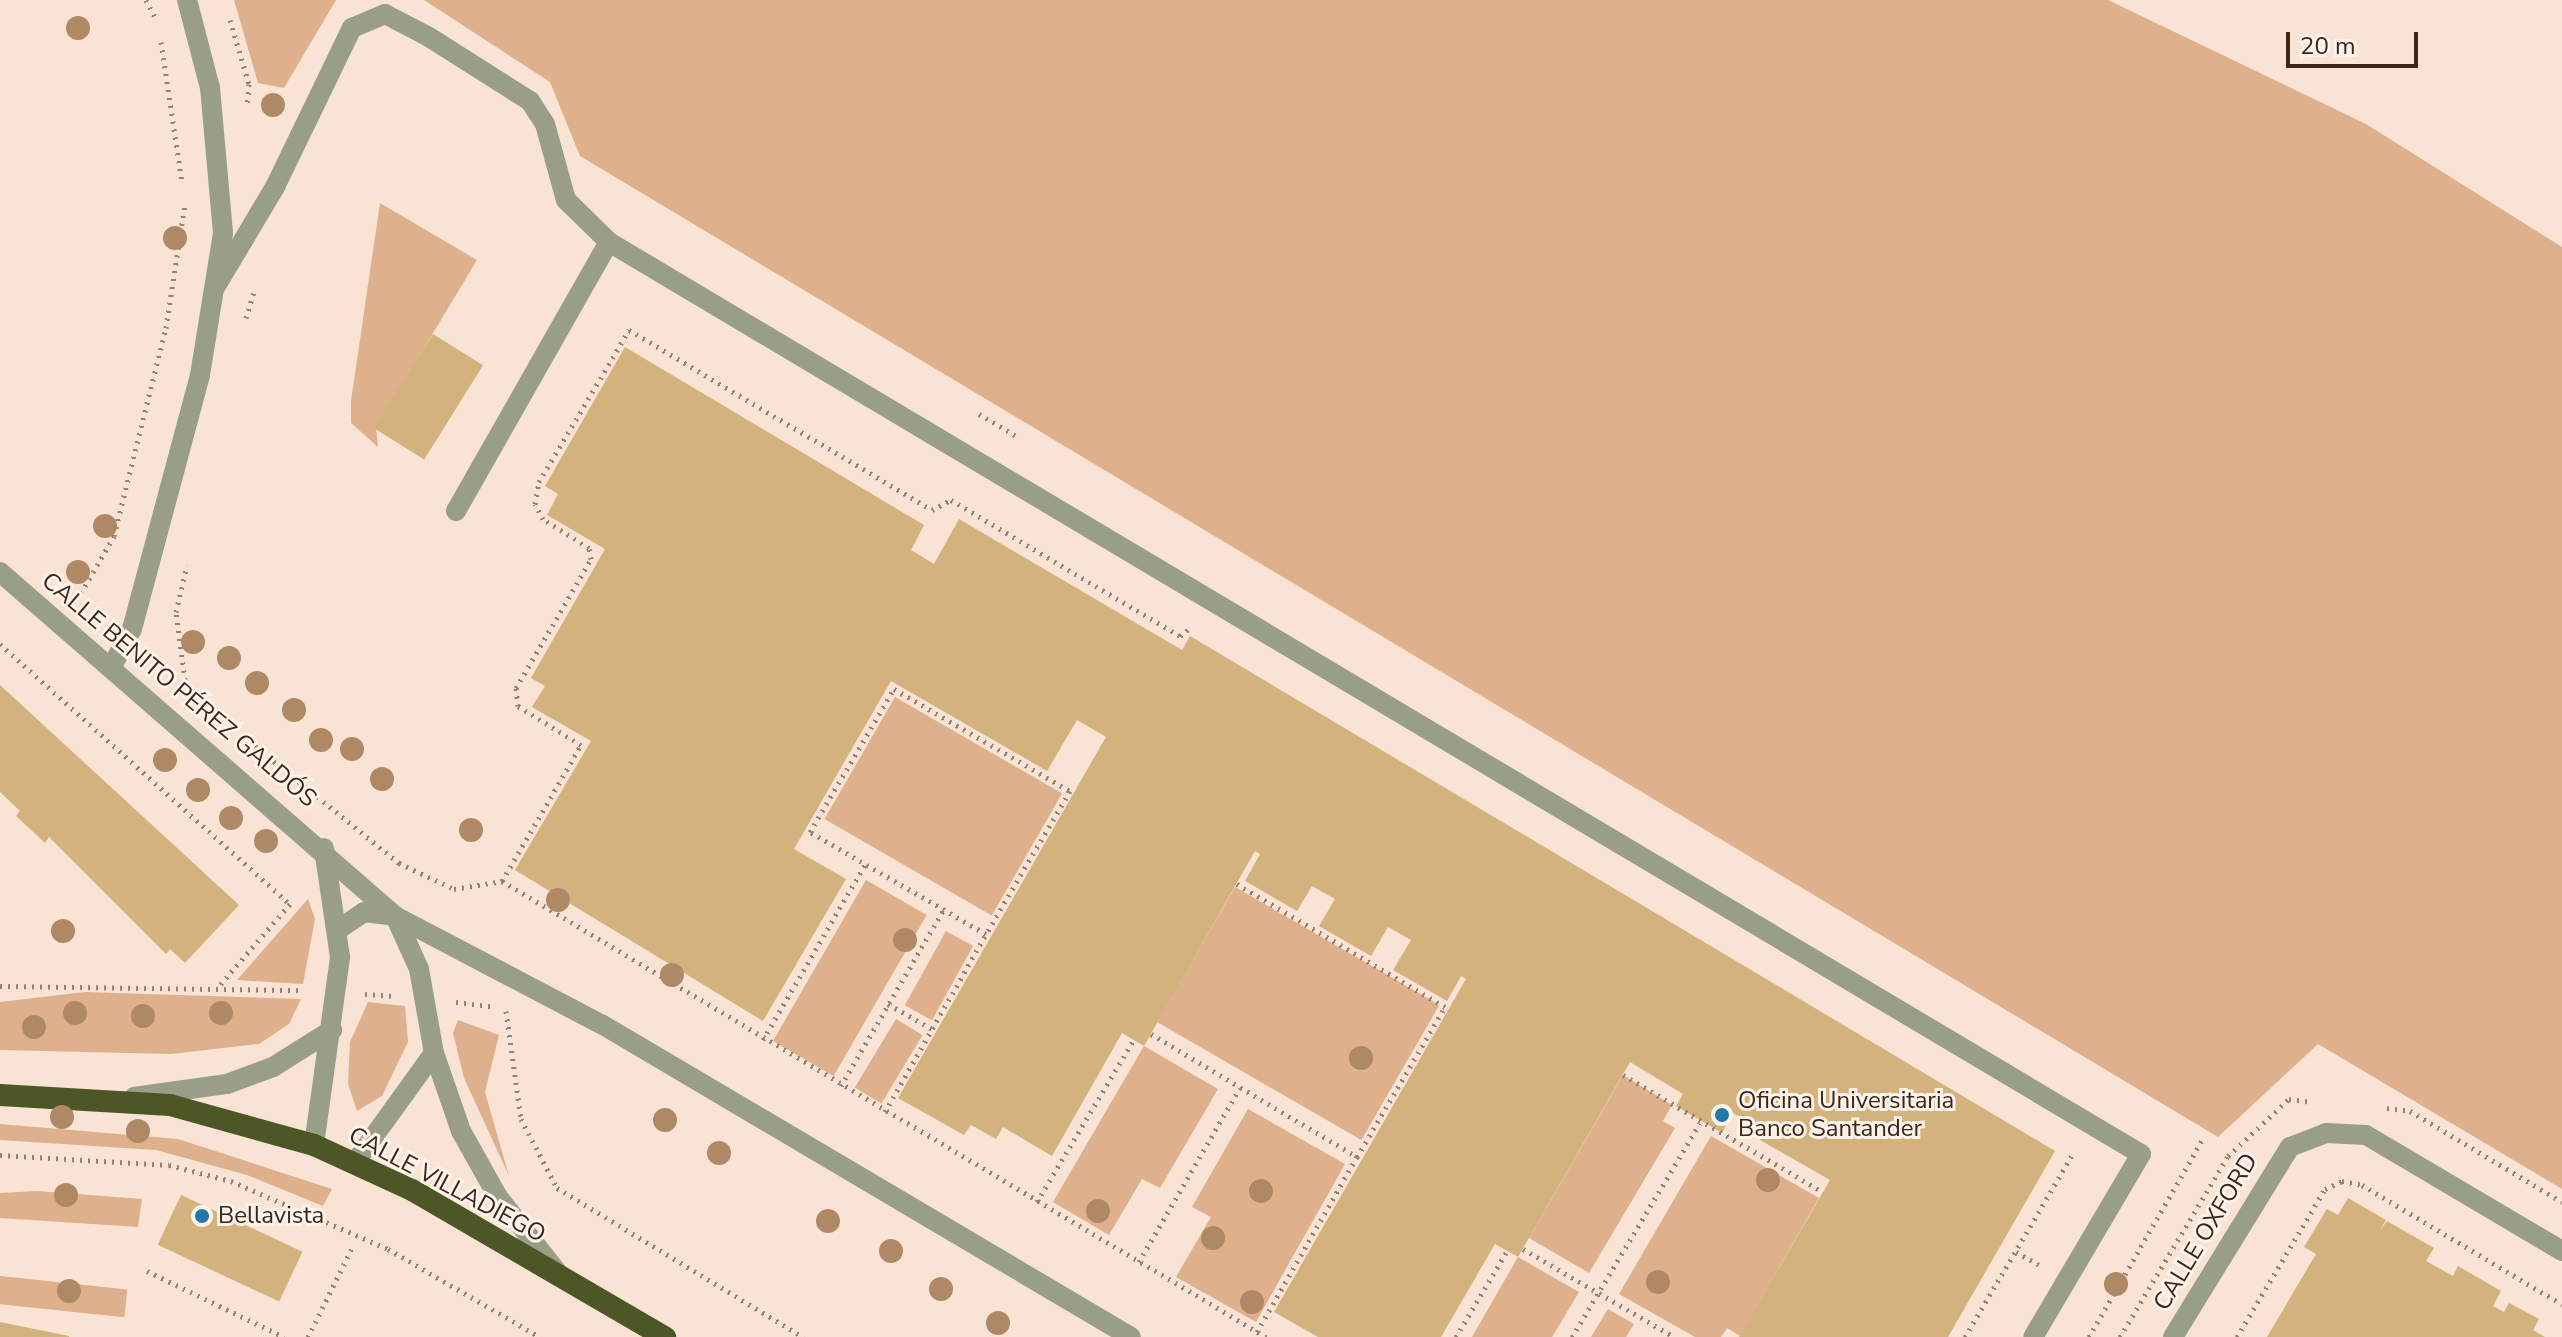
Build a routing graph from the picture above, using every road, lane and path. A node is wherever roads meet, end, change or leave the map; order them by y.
1 (146, 0) edge
2 (187, 0) edge
3 (609, 242) junction
4 (257, 284) dead end
5 (216, 286) junction
6 (244, 323) dead end
7 (979, 414) dead end
8 (1016, 436) dead end
9 (456, 511) dead end
10 (189, 552) dead end
11 (0, 572) edge
12 (81, 593) dead end
13 (1199, 633) dead end
14 (0, 644) edge
15 (112, 666) junction
16 (198, 700) dead end
17 (245, 738) dead end
18 (324, 848) junction
19 (865, 865) junction
20 (502, 881) junction
21 (1237, 884) dead end
22 (944, 909) junction
23 (395, 916) junction
24 (339, 929) junction
25 (986, 934) junction
26 (0, 986) edge
27 (219, 987) junction
28 (319, 991) dead end
29 (468, 1003) dead end
30 (888, 1004) junction
31 (932, 1029) junction
32 (332, 1030) junction
33 (1151, 1034) dead end
34 (1134, 1039) dead end
35 (763, 1041) junction
36 (434, 1053) junction
37 (1623, 1075) dead end
38 (841, 1086) junction
39 (1240, 1088) junction
40 (0, 1095) edge
41 (123, 1098) junction
42 (885, 1112) junction
43 (1700, 1123) junction
44 (2203, 1139) dead end
45 (2062, 1141) dead end
46 (314, 1145) junction
47 (0, 1155) edge
48 (1357, 1157) junction
49 (356, 1161) junction
50 (1823, 1192) dead end
51 (1037, 1202) junction
52 (352, 1248) dead end
53 (1523, 1249) dead end
54 (1507, 1251) dead end
55 (2562, 1251) edge
56 (1139, 1262) junction
57 (147, 1271) dead end
58 (560, 1276) junction
59 (1599, 1293) junction
60 (2562, 1304) edge
61 (1257, 1332) junction
62 (276, 1335) edge
63 (284, 1337) edge
64 (308, 1337) edge
65 (540, 1337) edge
66 (665, 1337) edge
67 (803, 1337) edge
68 (1131, 1337) edge
69 (1266, 1337) edge
70 (1456, 1337) edge
71 (1572, 1337) edge
72 (1674, 1337) edge
73 (1965, 1337) edge
74 (2033, 1337) edge
75 (2089, 1337) edge
76 (2173, 1337) edge
77 (2237, 1337) edge

1 - 12 path
2 - 5 street
3 - 5 street
3 - 9 street
3 - 74 street
4 - 6 path
5 - 15 street
7 - 8 path
10 - 16 path
11 - 15 street, CALLE BENITO PÉREZ GALDÓS
13 - 20 path
14 - 27 path
15 - 18 street, CALLE BENITO PÉREZ GALDÓS
17 - 20 path
18 - 23 street, CALLE BENITO PÉREZ GALDÓS
18 - 24 street
19 - 22 path
19 - 25 path
19 - 35 path
20 - 35 path
21 - 48 path
22 - 25 path
22 - 30 path
23 - 24 street
23 - 36 street, CALLE BENITO PÉREZ GALDÓS
23 - 68 street
24 - 32 street
25 - 31 path
26 - 27 path
27 - 28 path
29 - 67 path
30 - 31 path
30 - 38 path
31 - 42 path
32 - 41 street
32 - 46 street
33 - 39 path
34 - 51 path
35 - 38 path
36 - 49 street
36 - 58 street, CALLE BENITO PÉREZ GALDÓS
37 - 43 path
38 - 42 path
39 - 48 path
39 - 56 path
40 - 41 highway, CALLE VILLADIEGO
41 - 46 highway, CALLE VILLADIEGO
42 - 51 path
43 - 50 path
43 - 59 path
44 - 75 path
45 - 73 path
46 - 49 highway, CALLE VILLADIEGO
47 - 65 path
48 - 61 path
49 - 58 highway, CALLE VILLADIEGO
51 - 56 path
52 - 64 path
53 - 59 path
54 - 70 path
55 - 76 street, CALLE OXFORD
56 - 61 path
57 - 62 path
58 - 66 highway, CALLE VILLADIEGO
59 - 71 path
59 - 72 path
60 - 77 path
61 - 69 path
62 - 63 path

